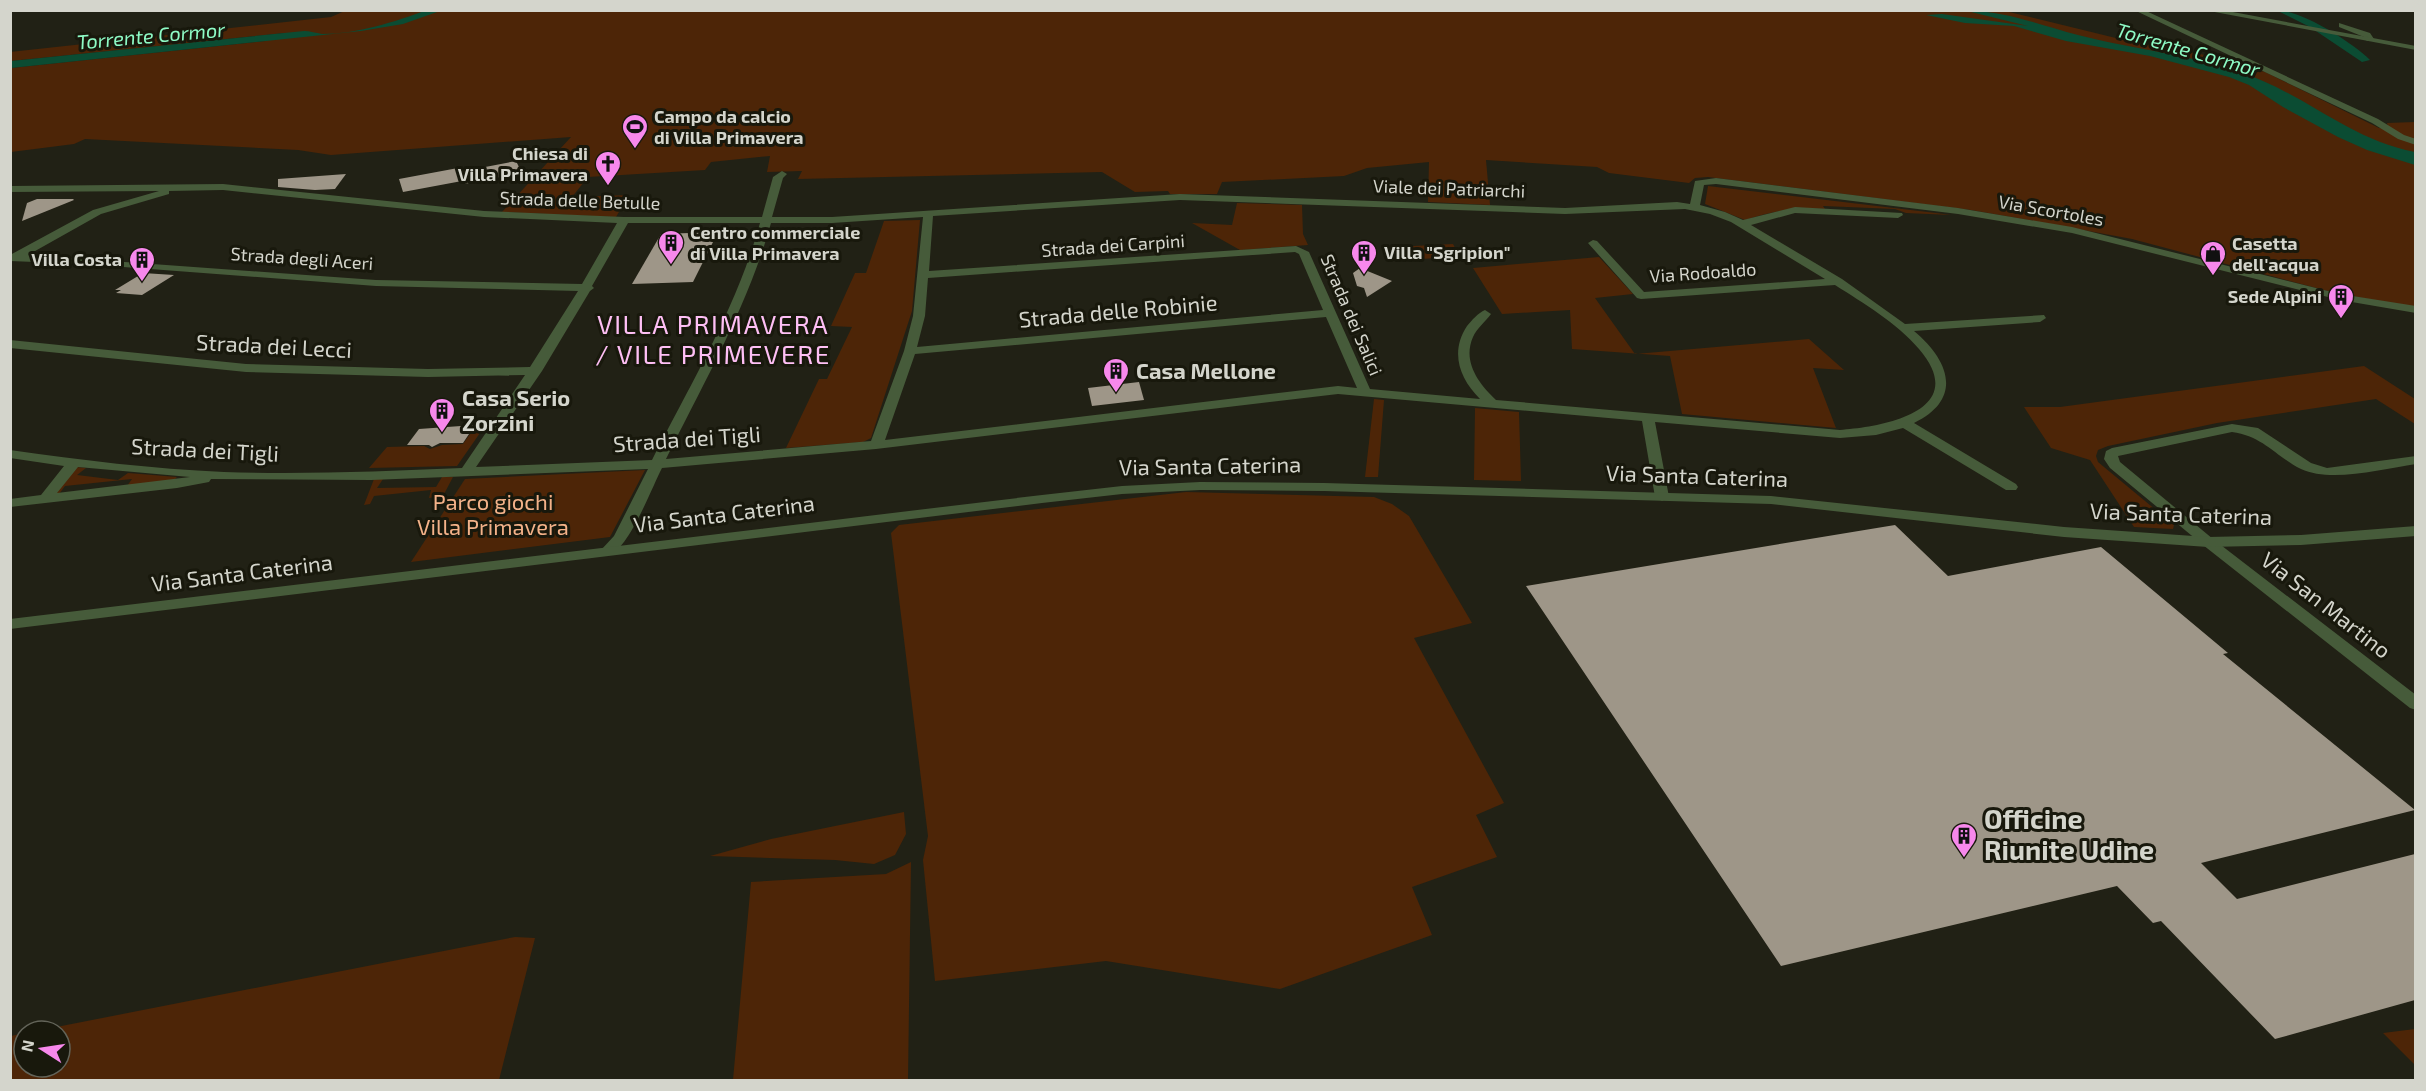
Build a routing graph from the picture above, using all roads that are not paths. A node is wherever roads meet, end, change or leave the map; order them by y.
1 (2137, 10) edge
2 (2207, 10) edge
3 (2342, 26) dead end
4 (2370, 39) junction
5 (2415, 48) edge
6 (2415, 142) edge
7 (782, 174) dead end
8 (181, 187) junction
9 (10, 189) edge
10 (1149, 198) joint
11 (1695, 206) junction
12 (928, 215) junction
13 (1898, 215) dead end
14 (624, 220) junction
15 (767, 220) junction
16 (1743, 224) junction
17 (1593, 243) dead end
18 (1304, 252) joint
19 (13, 258) edge
20 (924, 275) junction
21 (1838, 281) junction
22 (588, 288) junction
23 (2415, 310) edge
24 (1330, 313) junction
25 (1485, 314) dead end
26 (2040, 318) dead end
27 (1902, 328) junction
28 (10, 344) edge
29 (910, 351) junction
30 (536, 371) junction
31 (1365, 392) junction
32 (1492, 403) junction
33 (1648, 418) junction
34 (1906, 424) junction
35 (876, 445) junction
36 (10, 454) edge
37 (2415, 460) edge
38 (74, 463) junction
39 (657, 464) junction
40 (467, 471) junction
41 (219, 475) junction
42 (2011, 487) dead end
43 (1662, 497) junction
44 (45, 499) junction
45 (10, 503) edge
46 (2415, 531) edge
47 (2208, 542) junction
48 (609, 550) junction
49 (10, 624) edge
50 (2415, 704) edge

1 - 6 street
2 - 4 street
3 - 4 street
4 - 5 street
7 - 15 street
8 - 9 street, Strada delle Betulle
8 - 14 street, Strada delle Betulle
8 - 19 street, Strada degli Aceri
10 - 11 street, Viale dei Patriarchi
10 - 12 street, Strada delle Betulle
11 - 16 street, Viale dei Patriarchi
11 - 23 street, Via Scortoles
12 - 15 street, Strada delle Betulle
12 - 20 street
13 - 16 street
14 - 15 street, Strada delle Betulle
14 - 22 street
15 - 39 street
16 - 21 street, Viale dei Patriarchi
17 - 21 street, Via Rodoaldo
18 - 20 street, Strada dei Carpini
18 - 24 street, Strada dei Salici
19 - 22 street, Strada degli Aceri
20 - 29 street
21 - 27 street, Viale dei Patriarchi
22 - 30 street
24 - 29 street, Strada delle Robinie
24 - 31 street, Strada dei Salici
25 - 32 street
26 - 27 street
27 - 34 street, Viale dei Patriarchi
28 - 30 street, Strada dei Lecci
29 - 35 street
30 - 40 street
31 - 32 street, Viale dei Patriarchi
31 - 35 street, Strada dei Tigli
32 - 33 street, Viale dei Patriarchi
33 - 34 street, Viale dei Patriarchi
33 - 43 street
34 - 42 street
35 - 39 street, Strada dei Tigli
36 - 38 street, Strada dei Tigli
37 - 47 street, Via San Martino
38 - 41 street, Strada dei Tigli
38 - 44 street
39 - 40 street, Strada dei Tigli
39 - 48 street
40 - 41 street, Strada dei Tigli
41 - 44 street
43 - 47 street, Via Santa Caterina
43 - 48 street, Via Santa Caterina
44 - 45 street
46 - 47 street, Via Santa Caterina
47 - 50 street, Via San Martino
48 - 49 street, Via Santa Caterina

